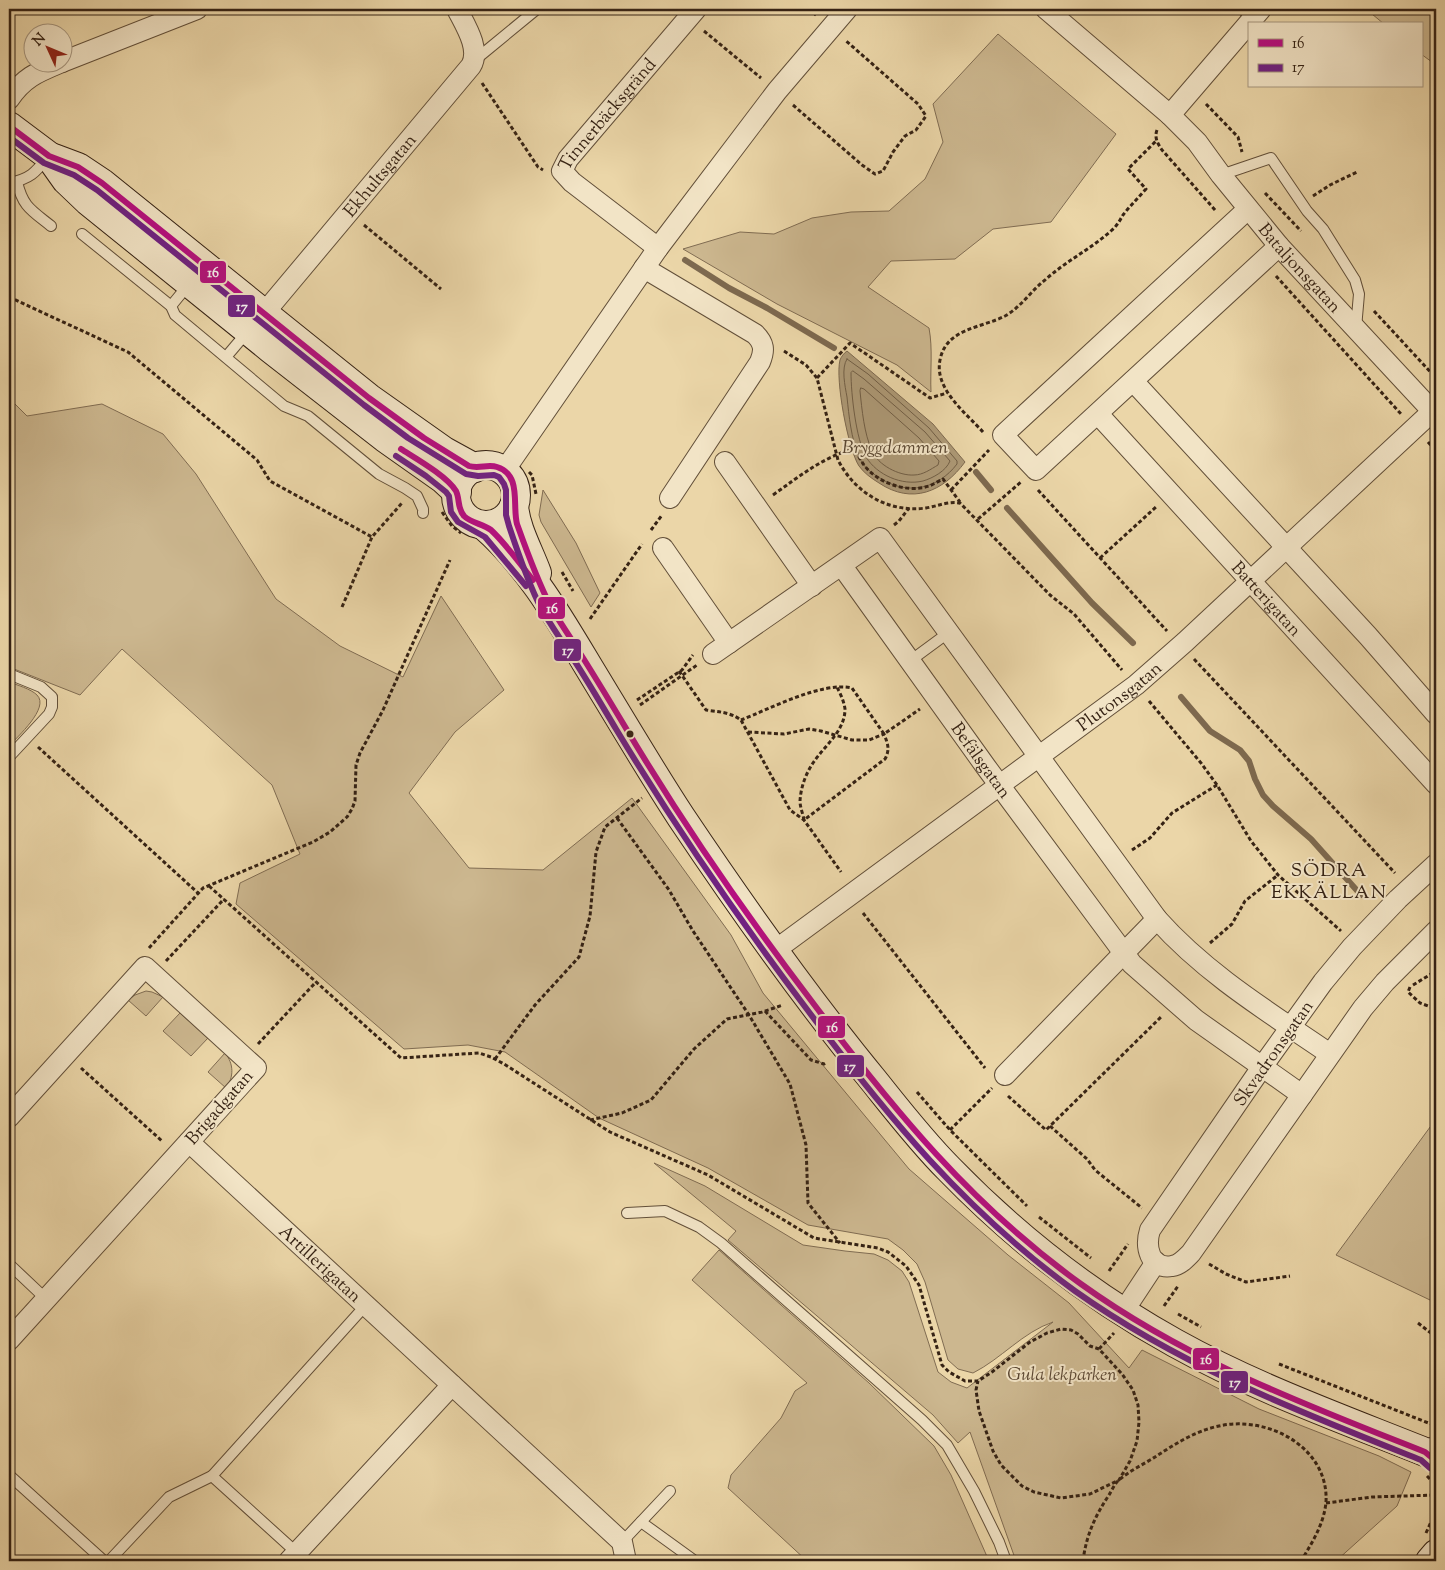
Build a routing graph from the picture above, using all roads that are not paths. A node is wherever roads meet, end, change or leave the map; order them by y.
1 (196, 9) edge
2 (457, 9) edge
3 (537, 9) edge
4 (696, 9) edge
5 (847, 9) edge
6 (1046, 9) edge
7 (1252, 12) edge
8 (72, 58) edge
9 (473, 63) junction
10 (41, 72) edge
11 (9, 99) edge
12 (1170, 115) junction
13 (9, 126) edge
14 (49, 156) junction
15 (1221, 175) junction
16 (13, 182) edge
17 (1248, 209) junction
18 (51, 226) dead end
19 (82, 234) dead end
20 (1279, 246) junction
21 (658, 248) junction
22 (644, 268) junction
23 (189, 283) junction
24 (171, 306) junction
25 (256, 322) junction
26 (1356, 328) junction
27 (226, 357) junction
28 (1133, 382) junction
29 (1435, 412) edge
30 (1098, 414) junction
31 (725, 462) dead end
32 (475, 468) junction
33 (504, 471) junction
34 (457, 492) junction
35 (670, 498) road end
36 (514, 506) junction
37 (423, 513) dead end
38 (483, 524) junction
39 (663, 548) dead end
40 (1286, 548) junction
41 (842, 566) junction
42 (1250, 581) junction
43 (812, 586) junction
44 (545, 595) junction
45 (948, 633) junction
46 (910, 661) junction
47 (9, 674) edge
48 (1436, 714) edge
49 (1039, 756) junction
50 (9, 757) edge
51 (1436, 784) edge
52 (1000, 786) junction
53 (1436, 864) edge
54 (1157, 919) junction
55 (1436, 931) edge
56 (774, 951) junction
57 (1123, 953) junction
58 (1291, 1027) junction
59 (1330, 1054) junction
60 (1262, 1067) junction
61 (1001, 1079) road end
62 (1302, 1095) junction
63 (9, 1117) edge
64 (183, 1148) junction
65 (627, 1214) dead end
66 (1156, 1262) junction
67 (9, 1264) edge
68 (46, 1299) junction
69 (366, 1306) junction
70 (1127, 1310) junction
71 (9, 1340) edge
72 (452, 1385) junction
73 (1432, 1470) edge
74 (9, 1475) edge
75 (212, 1476) junction
76 (670, 1491) dead end
77 (641, 1522) junction
78 (624, 1552) edge
79 (1436, 1554) edge
80 (293, 1557) edge
81 (104, 1561) edge
82 (109, 1561) edge
83 (695, 1561) edge
84 (1006, 1561) edge
85 (1430, 1561) edge

1 - 8 street
2 - 9 street
3 - 9 lane
4 - 21 street, Tinnerbäcksgränd
5 - 21 street
6 - 12 street, Bataljonsgatan
7 - 12 street
9 - 25 street, Ekhultsgatan
10 - 11 street
12 - 15 street, Bataljonsgatan
13 - 14 street
14 - 16 lane
14 - 23 street
14 - 25 street
15 - 17 street, Bataljonsgatan
15 - 26 lane
16 - 18 lane
17 - 20 street, Bataljonsgatan
17 - 30 street
19 - 24 lane
20 - 26 street, Bataljonsgatan
20 - 28 street
21 - 22 street
22 - 33 street
22 - 35 street
23 - 24 lane
23 - 25 street
24 - 27 lane
25 - 27 lane
25 - 32 street
25 - 34 street
26 - 29 street, Bataljonsgatan
27 - 37 lane
28 - 30 street
28 - 40 street
29 - 40 street, Plutonsgatan
30 - 42 street, Batterigatan
31 - 43 street
32 - 33 street
32 - 34 street
33 - 36 street
34 - 38 street
36 - 38 street
36 - 44 street
38 - 44 street
39 - 43 street
40 - 42 street, Plutonsgatan
40 - 48 street
41 - 43 street
41 - 45 street
41 - 46 street, Befälsgatan
42 - 49 street, Plutonsgatan
42 - 51 street, Batterigatan
44 - 56 street
45 - 46 lane
45 - 49 street
46 - 52 street, Befälsgatan
47 - 50 lane
49 - 52 street, Plutonsgatan
49 - 54 street
52 - 56 street, Plutonsgatan
52 - 57 street, Befälsgatan
53 - 58 street, Skvadronsgatan
54 - 57 street
54 - 58 street
55 - 59 street
56 - 70 street
57 - 60 street, Befälsgatan
57 - 61 street
58 - 59 street
58 - 60 street, Skvadronsgatan
59 - 62 street
60 - 62 street, Befälsgatan
60 - 66 street, Skvadronsgatan
62 - 66 street
63 - 64 street, Brigadgatan
64 - 68 street, Brigadgatan
64 - 69 street, Artillerigatan
65 - 84 lane
66 - 70 street
67 - 68 lane
68 - 71 street, Brigadgatan
69 - 72 street, Artillerigatan
69 - 75 lane
70 - 73 street
72 - 78 street, Artillerigatan
72 - 80 street
74 - 81 lane
75 - 80 lane
75 - 82 lane
76 - 77 lane
77 - 78 lane
77 - 83 lane
79 - 85 street

